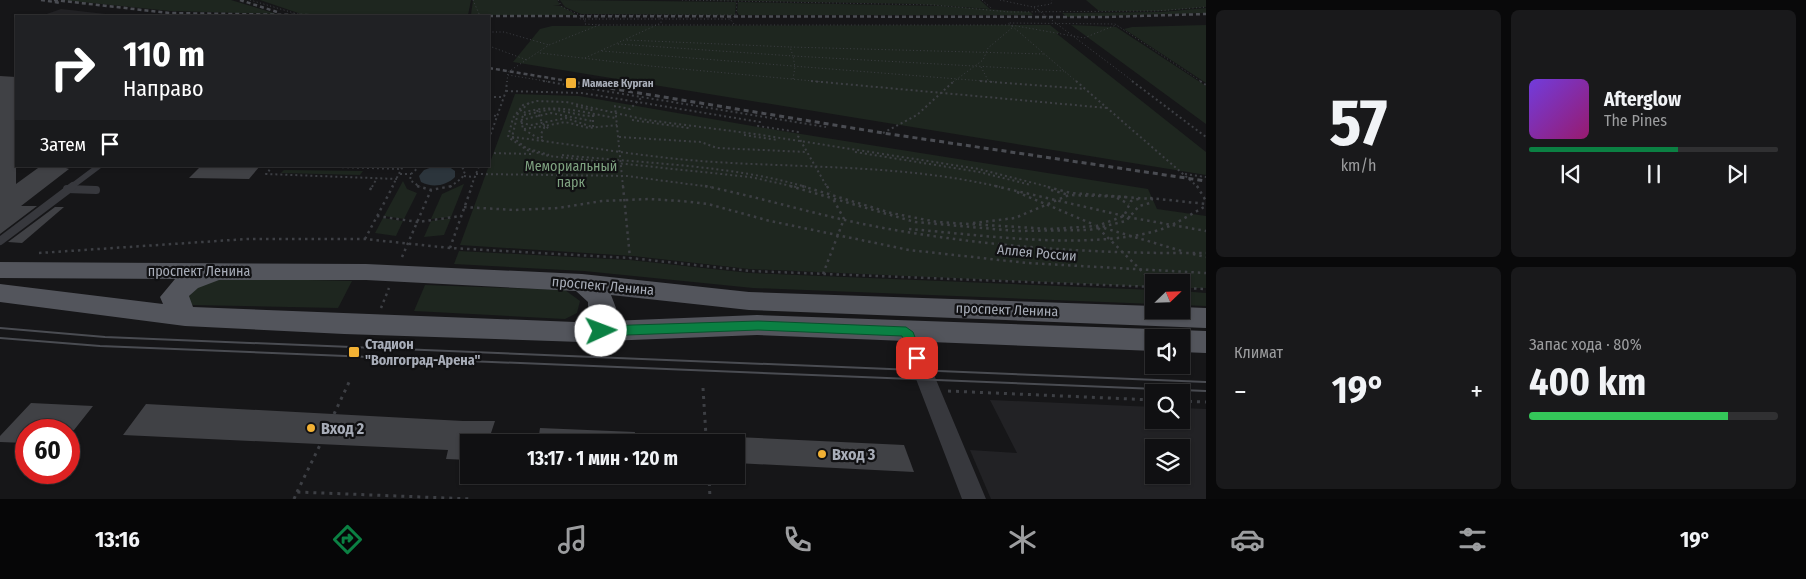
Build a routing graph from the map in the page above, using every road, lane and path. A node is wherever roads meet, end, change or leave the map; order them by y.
1 (250, 0) edge
2 (473, 0) edge
3 (558, 0) edge
4 (682, 0) edge
5 (982, 0) edge
6 (1000, 0) edge
7 (1052, 0) edge
8 (737, 2) junction
9 (1033, 7) junction
10 (1206, 7) edge
11 (992, 9) junction
12 (580, 14) junction
13 (661, 14) junction
14 (301, 15) edge
15 (480, 15) edge
16 (736, 15) junction
17 (585, 19) junction
18 (662, 19) junction
19 (730, 20) junction
20 (661, 24) junction
21 (734, 24) junction
22 (600, 25) junction
23 (1011, 25) junction
24 (1116, 25) junction
25 (490, 32) edge
26 (1074, 37) junction
27 (627, 40) junction
28 (618, 44) junction
29 (549, 45) junction
30 (490, 46) edge
31 (790, 47) junction
32 (602, 51) junction
33 (986, 52) junction
34 (540, 53) junction
35 (1044, 54) junction
36 (793, 56) junction
37 (584, 59) junction
38 (527, 60) junction
39 (970, 66) junction
40 (795, 67) junction
41 (982, 67) junction
42 (1064, 71) junction
43 (508, 75) junction
44 (793, 79) junction
45 (954, 80) junction
46 (989, 82) junction
47 (1206, 85) edge
48 (1085, 89) junction
49 (506, 91) junction
50 (940, 92) junction
51 (490, 96) edge
52 (504, 97) junction
53 (642, 97) junction
54 (638, 102) junction
55 (1107, 108) junction
56 (536, 110) junction
57 (573, 110) junction
58 (490, 115) edge
59 (569, 115) junction
60 (593, 115) junction
61 (497, 116) junction
62 (538, 116) junction
63 (616, 116) junction
64 (566, 118) junction
65 (592, 120) junction
66 (521, 122) junction
67 (542, 123) junction
68 (564, 123) junction
69 (617, 125) junction
70 (544, 126) junction
71 (826, 127) dead end
72 (594, 128) junction
73 (523, 129) junction
74 (549, 129) dead end
75 (490, 131) edge
76 (883, 133) dead end
77 (512, 137) junction
78 (619, 137) junction
79 (1206, 137) edge
80 (542, 138) junction
81 (544, 142) junction
82 (802, 142) junction
83 (620, 151) junction
84 (807, 152) junction
85 (490, 154) edge
86 (490, 154) edge
87 (541, 155) junction
88 (549, 156) junction
89 (621, 162) junction
90 (98, 167) edge
91 (272, 167) edge
92 (342, 167) edge
93 (403, 167) edge
94 (419, 167) edge
95 (462, 167) edge
96 (479, 167) edge
97 (816, 167) junction
98 (383, 168) edge
99 (399, 174) junction
100 (411, 174) junction
101 (1184, 174) junction
102 (464, 176) junction
103 (476, 176) junction
104 (622, 177) junction
105 (1206, 177) edge
106 (377, 178) junction
107 (397, 179) junction
108 (67, 189) junction
109 (96, 190) dead end
110 (370, 190) dead end
111 (1012, 190) junction
112 (831, 195) junction
113 (1069, 195) junction
114 (1115, 197) junction
115 (1143, 198) junction
116 (1152, 198) junction
117 (624, 200) junction
118 (1056, 200) junction
119 (1129, 204) junction
120 (1206, 204) edge
121 (1047, 205) junction
122 (464, 207) junction
123 (377, 216) junction
124 (461, 216) junction
125 (1124, 216) junction
126 (1130, 218) junction
127 (844, 219) junction
128 (963, 224) junction
129 (1169, 226) junction
130 (880, 227) junction
131 (1099, 227) junction
132 (1206, 231) edge
133 (836, 235) junction
134 (1134, 236) junction
135 (365, 239) junction
136 (1110, 240) junction
137 (0, 241) edge
138 (450, 248) junction
139 (1121, 252) junction
140 (1206, 252) edge
141 (1189, 253) junction
142 (30, 254) dead end
143 (1206, 257) edge
144 (630, 258) junction
145 (1139, 269) junction
146 (0, 270) edge
147 (216, 271) junction
148 (1206, 273) edge
149 (823, 274) junction
150 (1145, 275) edge
151 (582, 283) junction
152 (1145, 285) edge
153 (1190, 288) edge
154 (1206, 289) edge
155 (0, 293) edge
156 (185, 316) junction
157 (1206, 318) edge
158 (581, 332) junction
159 (906, 332) junction
160 (1145, 340) edge
161 (1190, 341) edge
162 (1206, 342) edge
163 (351, 378) dead end
164 (703, 388) dead end
165 (946, 391) dead end
166 (1145, 400) edge
167 (1190, 401) edge
168 (1206, 402) edge
169 (334, 414) dead end
170 (706, 434) edge
171 (320, 445) dead end
172 (709, 484) edge
173 (297, 492) junction
174 (294, 499) edge
175 (472, 499) edge
176 (710, 499) edge
177 (974, 499) edge

1 - 14 path
2 - 15 path
3 - 12 path
4 - 8 path
5 - 11 path
6 - 9 path
7 - 9 path
8 - 11 path
8 - 16 path
9 - 26 path, bridge
10 - 11 path
12 - 13 path
12 - 17 path
13 - 16 path
13 - 18 path
16 - 19 path
17 - 18 path
17 - 22 path
18 - 19 path
18 - 20 path
19 - 21 path
20 - 21 path
20 - 22 path
20 - 27 path
21 - 23 path
22 - 29 path
23 - 24 path
23 - 26 path
23 - 33 path
23 - 35 path
24 - 26 path
24 - 47 path
25 - 29 path
26 - 79 path
27 - 28 path
27 - 31 path
28 - 32 path
28 - 36 path
29 - 34 path
30 - 38 path
31 - 33 path
31 - 36 path
32 - 37 path
32 - 40 path
33 - 35 path
33 - 39 path
34 - 37 path
34 - 38 path
35 - 42 path
36 - 39 path
36 - 40 path
37 - 44 path
38 - 43 path
39 - 41 path
39 - 45 path
40 - 44 path
40 - 45 path
41 - 42 path
41 - 46 path
42 - 48 path
43 - 49 path
43 - 53 path
44 - 50 path
45 - 46 path
45 - 50 path
46 - 48 path
48 - 55 path
49 - 52 path
49 - 54 path
50 - 55 path
50 - 76 path
51 - 52 path
52 - 61 path
53 - 54 path
53 - 71 path
54 - 63 path
54 - 82 path
55 - 101 path
56 - 57 path
56 - 62 path
56 - 66 path
57 - 59 path
57 - 60 path
58 - 61 path
59 - 62 path
59 - 64 path
59 - 65 path
60 - 63 path
60 - 65 path
61 - 75 path
62 - 66 path
62 - 67 path
63 - 69 path
63 - 77 path
63 - 82 path
63 - 87 path
64 - 67 path
64 - 68 path
64 - 72 path
65 - 72 path
66 - 67 path
66 - 73 path
67 - 70 path
68 - 70 path
68 - 72 path
69 - 72 path
69 - 78 path
70 - 73 path
70 - 74 path
70 - 80 path
73 - 80 path
77 - 81 path
77 - 88 path
78 - 83 path
78 - 84 path
80 - 81 path
81 - 83 path
82 - 84 path
82 - 113 path
82 - 116 path
83 - 89 path
83 - 97 path
84 - 97 path
85 - 87 path
86 - 88 path
87 - 88 path
88 - 89 path
89 - 104 path
89 - 112 path
90 - 108 lane
91 - 106 path
92 - 98 path
93 - 98 path
93 - 99 path
94 - 100 path
95 - 102 path
96 - 103 path
97 - 111 path
97 - 112 path
99 - 100 path
99 - 107 path
100 - 102 path
101 - 105 path
101 - 120 path
102 - 103 path
103 - 104 path
103 - 122 path
104 - 117 path
104 - 127 path
106 - 107 path
106 - 110 path
107 - 123 path
108 - 109 lane
108 - 137 lane
111 - 118 path
111 - 121 path
112 - 127 path
112 - 128 path
112 - 131 path
113 - 114 path
113 - 118 path
114 - 115 path
114 - 119 path
115 - 116 path
115 - 119 path
116 - 120 path
116 - 126 path
117 - 122 path, Аллея России
117 - 133 path, Аллея России
117 - 144 path
118 - 121 path
118 - 125 path
119 - 125 path
120 - 129 path
121 - 128 path
121 - 131 path
122 - 124 path
123 - 124 path
123 - 135 path
124 - 138 path
125 - 126 path
125 - 131 path
126 - 129 path
126 - 131 path
127 - 130 path
127 - 133 path
128 - 131 path
129 - 132 path
129 - 134 path
130 - 136 path
130 - 139 path
131 - 134 path
131 - 136 path
133 - 145 path, Аллея России
133 - 149 path
134 - 136 path
134 - 141 path
135 - 138 path
135 - 142 path
136 - 139 path
138 - 144 path
139 - 141 path
139 - 145 path
140 - 141 path
141 - 143 path
144 - 149 path
145 - 148 path, Аллея России
145 - 150 path
146 - 147 main road, проспект Ленина
147 - 151 main road, проспект Ленина
147 - 156 main road
149 - 152 path
151 - 157 main road, проспект Ленина
151 - 158 main road
153 - 154 path
155 - 156 main road, проспект Ленина
156 - 158 main road, проспект Ленина
158 - 159 main road, проспект Ленина
159 - 160 main road, проспект Ленина
159 - 177 street
161 - 162 main road
163 - 169 path
164 - 170 path
165 - 166 path
167 - 168 path
171 - 173 path
172 - 176 path
173 - 174 path
173 - 175 path

